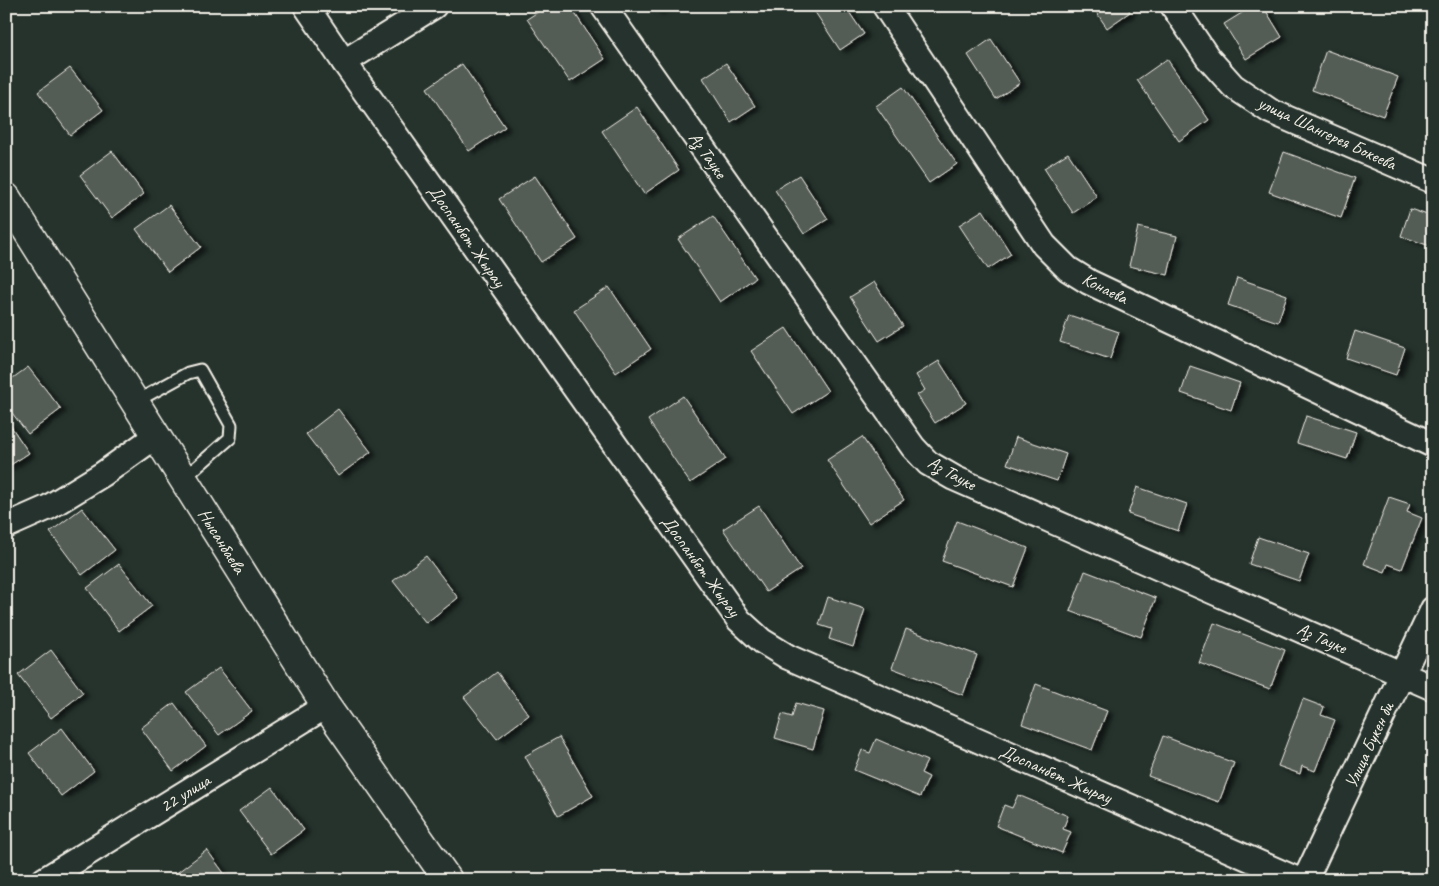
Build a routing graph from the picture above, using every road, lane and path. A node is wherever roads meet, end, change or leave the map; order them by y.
1 (306, 6) edge
2 (434, 6) edge
3 (603, 6) edge
4 (885, 6) edge
5 (1173, 6) edge
6 (344, 62) junction
7 (1433, 181) edge
8 (6, 197) edge
9 (135, 402) junction
10 (156, 436) junction
11 (1433, 445) edge
12 (183, 480) junction
13 (6, 526) edge
14 (1433, 609) edge
15 (1402, 673) junction
16 (1433, 688) edge
17 (326, 706) junction
18 (44, 880) edge
19 (448, 880) edge
20 (1298, 880) edge
21 (1305, 880) edge

1 - 6 street, Доспанбет Жырау
2 - 6 street
3 - 15 street, Аз Тауке
4 - 11 street, Конаева
5 - 7 street, улица Шангерея Бокеева
6 - 20 street, Доспанбет Жырау
8 - 9 street, Нысанбаева
9 - 10 street, Нысанбаева
9 - 12 lane
10 - 12 street, Нысанбаева
10 - 13 street
12 - 17 street, Нысанбаева
14 - 15 street, Улица Букен би
15 - 16 street, Аз Тауке
15 - 21 street, Улица Букен би
17 - 18 street, 22 улица
17 - 19 street, Нысанбаева

